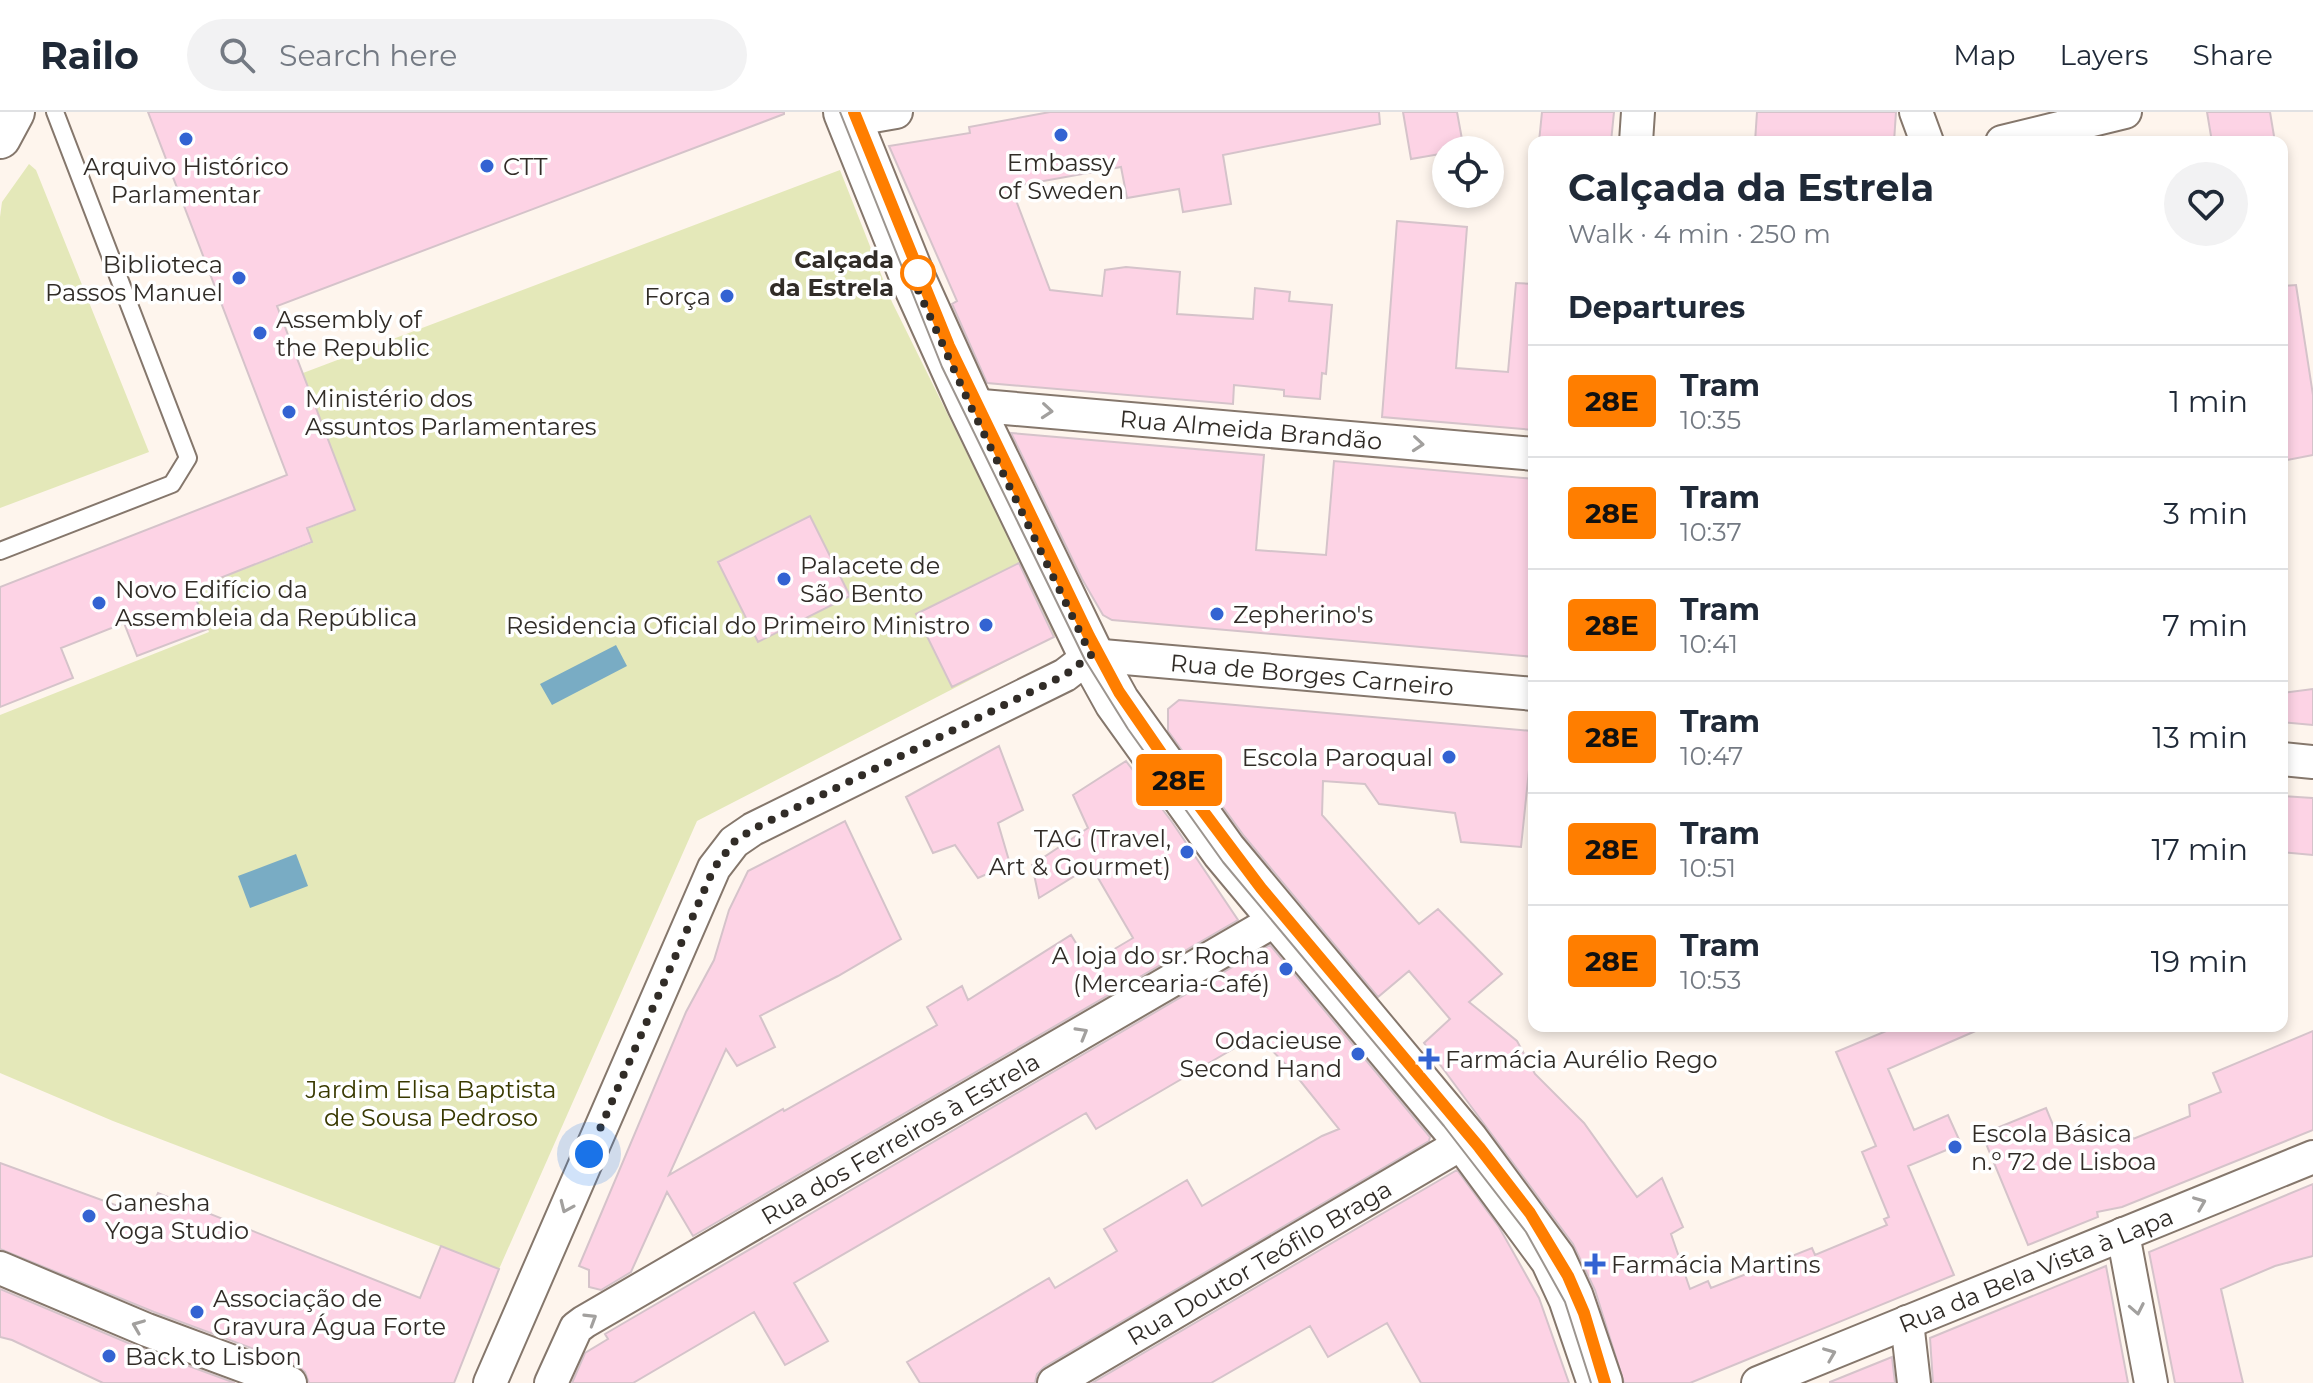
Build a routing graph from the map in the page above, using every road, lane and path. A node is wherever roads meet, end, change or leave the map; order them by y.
1 (14, 112) edge
2 (55, 112) edge
3 (896, 112) edge
4 (1638, 112) edge
5 (1916, 112) edge
6 (2125, 112) edge
7 (848, 116) edge
8 (1636, 136) edge
9 (1925, 136) edge
10 (2027, 136) edge
11 (0, 138) edge
12 (970, 405) junction
13 (1528, 453) edge
14 (0, 551) edge
15 (1091, 655) junction
16 (1528, 693) edge
17 (2288, 760) edge
18 (2313, 762) edge
19 (1279, 918) junction
20 (1466, 1141) junction
21 (2313, 1157) edge
22 (2123, 1234) junction
23 (0, 1268) edge
24 (1907, 1322) junction
25 (290, 1383) edge
26 (490, 1383) edge
27 (551, 1383) edge
28 (1054, 1383) edge
29 (1600, 1383) edge
30 (1758, 1383) edge
31 (1914, 1383) edge
32 (2151, 1383) edge

1 - 11 street
2 - 14 lane
3 - 7 street
4 - 8 street
5 - 9 street
6 - 10 street
7 - 12 main road
12 -> 13 street, Rua Almeida Brandão
12 - 15 main road
15 - 16 street, Rua de Borges Carneiro
15 - 19 main road
15 -> 26 street
17 - 18 street
19 - 20 main road
27 -> 19 street, Rua dos Ferreiros à Estrela
20 - 28 street, Rua Doutor Teófilo Braga
20 - 29 main road
22 -> 21 street, Rua da Bela Vista à Lapa
22 - 24 street, Rua da Bela Vista à Lapa
22 -> 32 street
25 -> 23 street
30 -> 24 street, Rua da Bela Vista à Lapa
24 - 31 street

